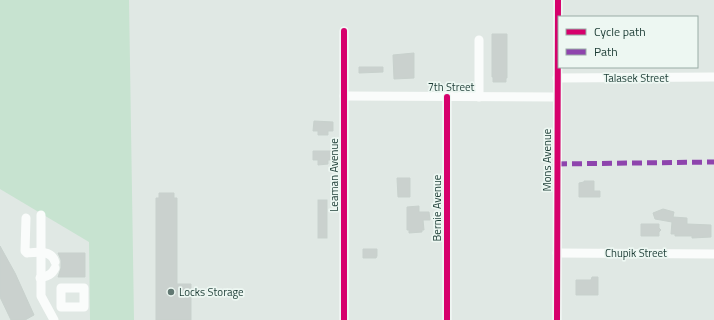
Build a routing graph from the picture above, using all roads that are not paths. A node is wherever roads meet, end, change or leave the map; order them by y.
1 (558, 0) edge
2 (344, 31) dead end
3 (479, 40) dead end
4 (714, 77) edge
5 (557, 78) junction
6 (344, 96) junction
7 (447, 97) junction
8 (479, 97) junction
9 (557, 97) junction
10 (41, 215) dead end
11 (26, 218) dead end
12 (40, 252) junction
13 (557, 253) junction
14 (714, 254) edge
15 (40, 278) junction
16 (61, 297) dead end
17 (45, 303) junction
18 (54, 320) edge
19 (344, 320) edge
20 (447, 320) edge
21 (557, 320) edge

1 - 5 street, Mons Avenue
2 - 6 street, Leaman Avenue
3 - 8 street
4 - 5 street, Talasek Street
5 - 9 street, Mons Avenue
6 - 7 street, 7th Street
6 - 19 street, Leaman Avenue
7 - 8 street, 7th Street
7 - 20 street, Bernie Avenue
8 - 9 street, 7th Street
9 - 13 street, Mons Avenue
10 - 12 street
11 - 12 street
12 - 15 street
12 - 15 street
13 - 14 street, Chupik Street
13 - 21 street, Mons Avenue
15 - 17 street
16 - 17 street
17 - 18 street

